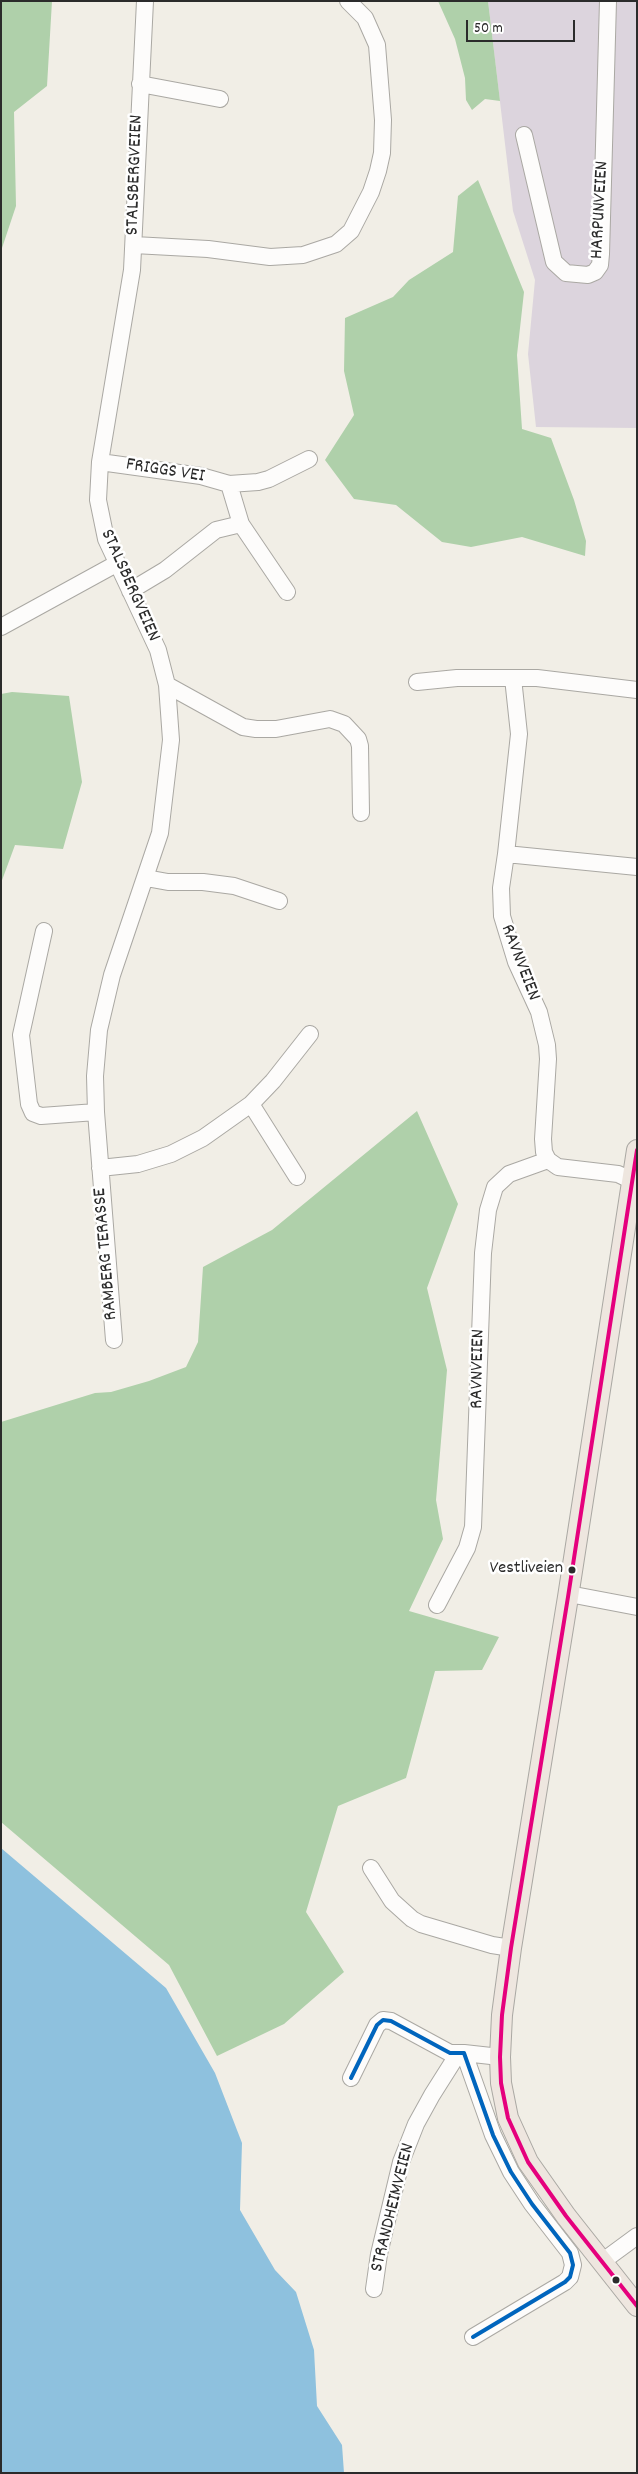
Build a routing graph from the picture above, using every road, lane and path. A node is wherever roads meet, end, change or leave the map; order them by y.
1 (145, 1) edge
2 (348, 1) edge
3 (608, 1) edge
4 (140, 84) junction
5 (220, 99) dead end
6 (524, 135) dead end
7 (134, 244) junction
8 (309, 458) dead end
9 (100, 462) junction
10 (229, 484) junction
11 (241, 524) junction
12 (116, 564) junction
13 (130, 591) junction
14 (287, 592) dead end
15 (1, 627) edge
16 (513, 678) junction
17 (417, 682) dead end
18 (167, 685) junction
19 (637, 690) edge
20 (361, 812) dead end
21 (506, 854) junction
22 (637, 867) edge
23 (146, 878) junction
24 (279, 901) dead end
25 (44, 932) dead end
26 (310, 1034) dead end
27 (252, 1104) junction
28 (96, 1112) junction
29 (637, 1150) edge
30 (548, 1160) junction
31 (100, 1168) junction
32 (296, 1177) dead end
33 (635, 1181) edge
34 (114, 1340) dead end
35 (569, 1594) junction
36 (436, 1604) dead end
37 (637, 1607) edge
38 (372, 1868) dead end
39 (511, 1948) junction
40 (464, 2053) junction
41 (500, 2057) junction
42 (351, 2078) dead end
43 (637, 2236) edge
44 (603, 2261) junction
45 (374, 2289) dead end
46 (637, 2306) edge
47 (473, 2338) dead end

1 - 4 street, STALSBERGVEIEN
2 - 7 street
3 - 6 street, HARPUNVEIEN
4 - 5 street
4 - 7 street, STALSBERGVEIEN
7 - 9 street, STALSBERGVEIEN
8 - 10 street, FRIGGS VEI
9 - 10 street, FRIGGS VEI
9 - 12 street, STALSBERGVEIEN
10 - 11 street, FRIGGS VEI
11 - 13 street
11 - 14 street, FRIGGS VEI
12 - 13 street, STALSBERGVEIEN
12 - 15 street
13 - 18 street, STALSBERGVEIEN
16 - 17 street
16 - 19 street
16 - 21 street, RAVNVEIEN
18 - 20 street
18 - 23 street, RAMBERG TERASSE
21 - 22 street
21 - 30 street, RAVNVEIEN
23 - 24 street
23 - 28 street, RAMBERG TERASSE
25 - 28 street
26 - 27 street, RAMBERG TERASSE
27 - 31 street, RAMBERG TERASSE
27 - 32 street
28 - 31 street, RAMBERG TERASSE
29 - 33 main road
30 - 33 street
30 - 36 street, RAVNVEIEN
31 - 34 street, RAMBERG TERASSE
33 - 35 main road
35 - 37 street
35 - 39 main road
38 - 39 street
39 - 41 main road
40 - 41 street
40 - 42 street
40 - 45 street, STRANDHEIMVEIEN
40 - 47 street
41 - 44 main road
43 - 44 street
44 - 46 main road

